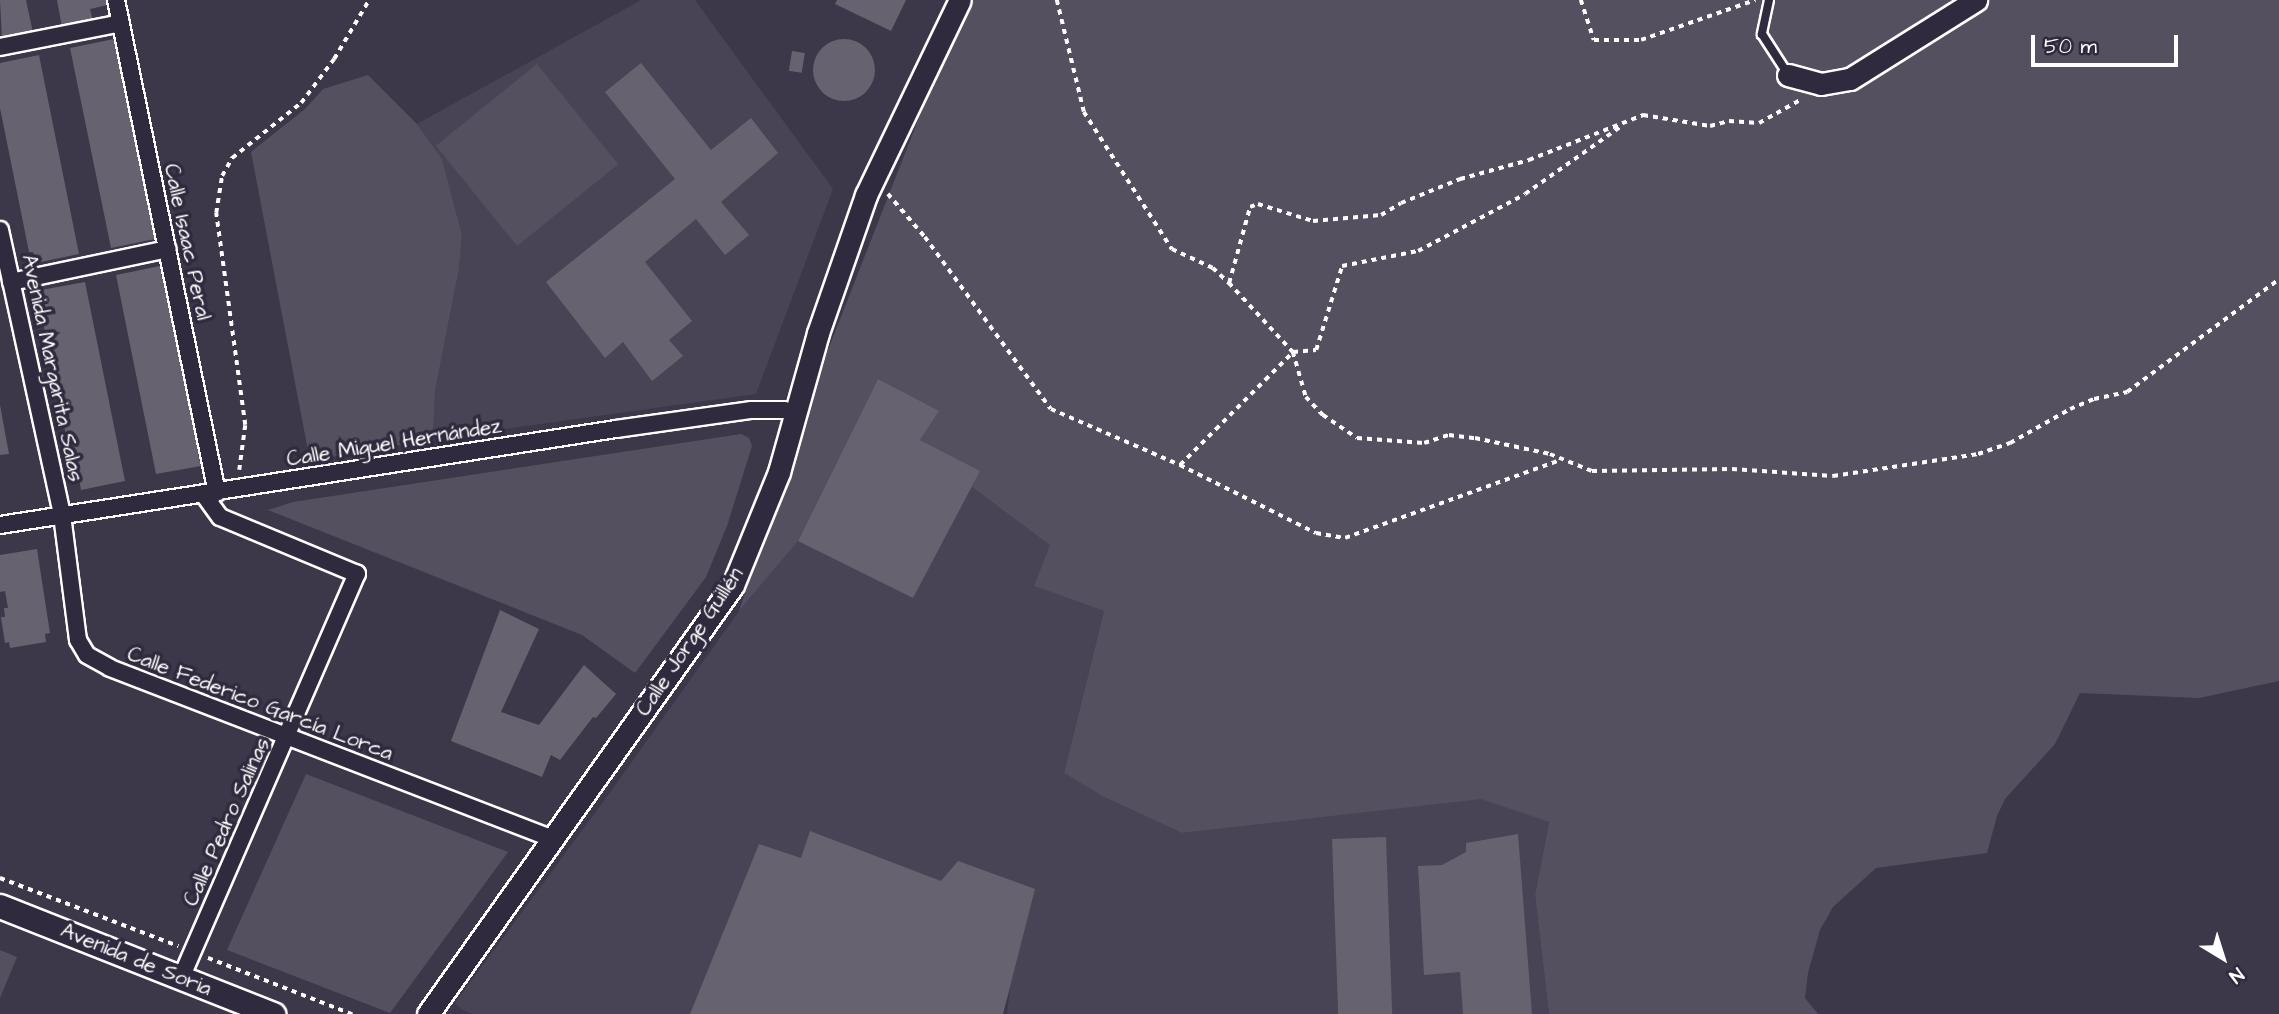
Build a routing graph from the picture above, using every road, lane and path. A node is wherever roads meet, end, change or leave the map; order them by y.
1 (116, 0) edge
2 (369, 0) edge
3 (960, 0) edge
4 (1057, 0) edge
5 (1581, 0) edge
6 (1755, 0) edge
7 (1769, 0) edge
8 (1976, 0) edge
9 (121, 23) junction
10 (0, 47) edge
11 (1788, 75) joint
12 (1821, 84) junction
13 (1628, 122) junction
14 (874, 178) junction
15 (0, 230) edge
16 (168, 249) junction
17 (2279, 279) edge
18 (11, 282) junction
19 (1229, 284) junction
20 (1293, 352) junction
21 (796, 413) junction
22 (1563, 459) junction
23 (1180, 465) junction
24 (235, 490) junction
25 (210, 494) junction
26 (62, 515) junction
27 (0, 525) edge
28 (289, 736) junction
29 (554, 839) junction
30 (0, 878) edge
31 (0, 906) edge
32 (185, 949) dead end
33 (201, 955) dead end
34 (181, 978) junction
35 (273, 1014) edge
36 (352, 1014) edge
37 (428, 1014) edge

1 - 9 street, Calle Isaac Peral
2 - 24 path
3 - 14 street, Calle Jorge Guillén
4 - 19 path
5 - 6 path
7 - 11 lane
8 - 12 street
9 - 10 street
9 - 16 street, Calle Isaac Peral
11 - 12 street
12 - 13 path
13 - 19 path
13 - 20 path
14 - 21 street, Calle Jorge Guillén
14 - 23 path
15 - 18 street, Avenida Margarita Salas
16 - 18 street
16 - 25 street, Calle Isaac Peral
17 - 22 path
18 - 26 street, Avenida Margarita Salas
19 - 20 path
20 - 22 path
20 - 23 path
21 - 24 street, Calle Miguel Hernández
21 - 29 street, Calle Jorge Guillén
22 - 23 path
24 - 25 street, Calle Miguel Hernández
25 - 26 street, Calle Miguel Hernández
25 - 28 street, Calle Pedro Salinas
26 - 27 street, Calle Miguel Hernández
26 - 28 street, Calle Federico García Lorca
28 - 29 street, Calle Federico García Lorca
28 - 34 street, Calle Pedro Salinas
29 - 37 street, Calle Jorge Guillén
30 - 32 path, Avenida de Soria
31 - 34 main road, Avenida de Soria
33 - 36 path, Avenida de Soria
34 - 35 main road, Avenida de Soria

